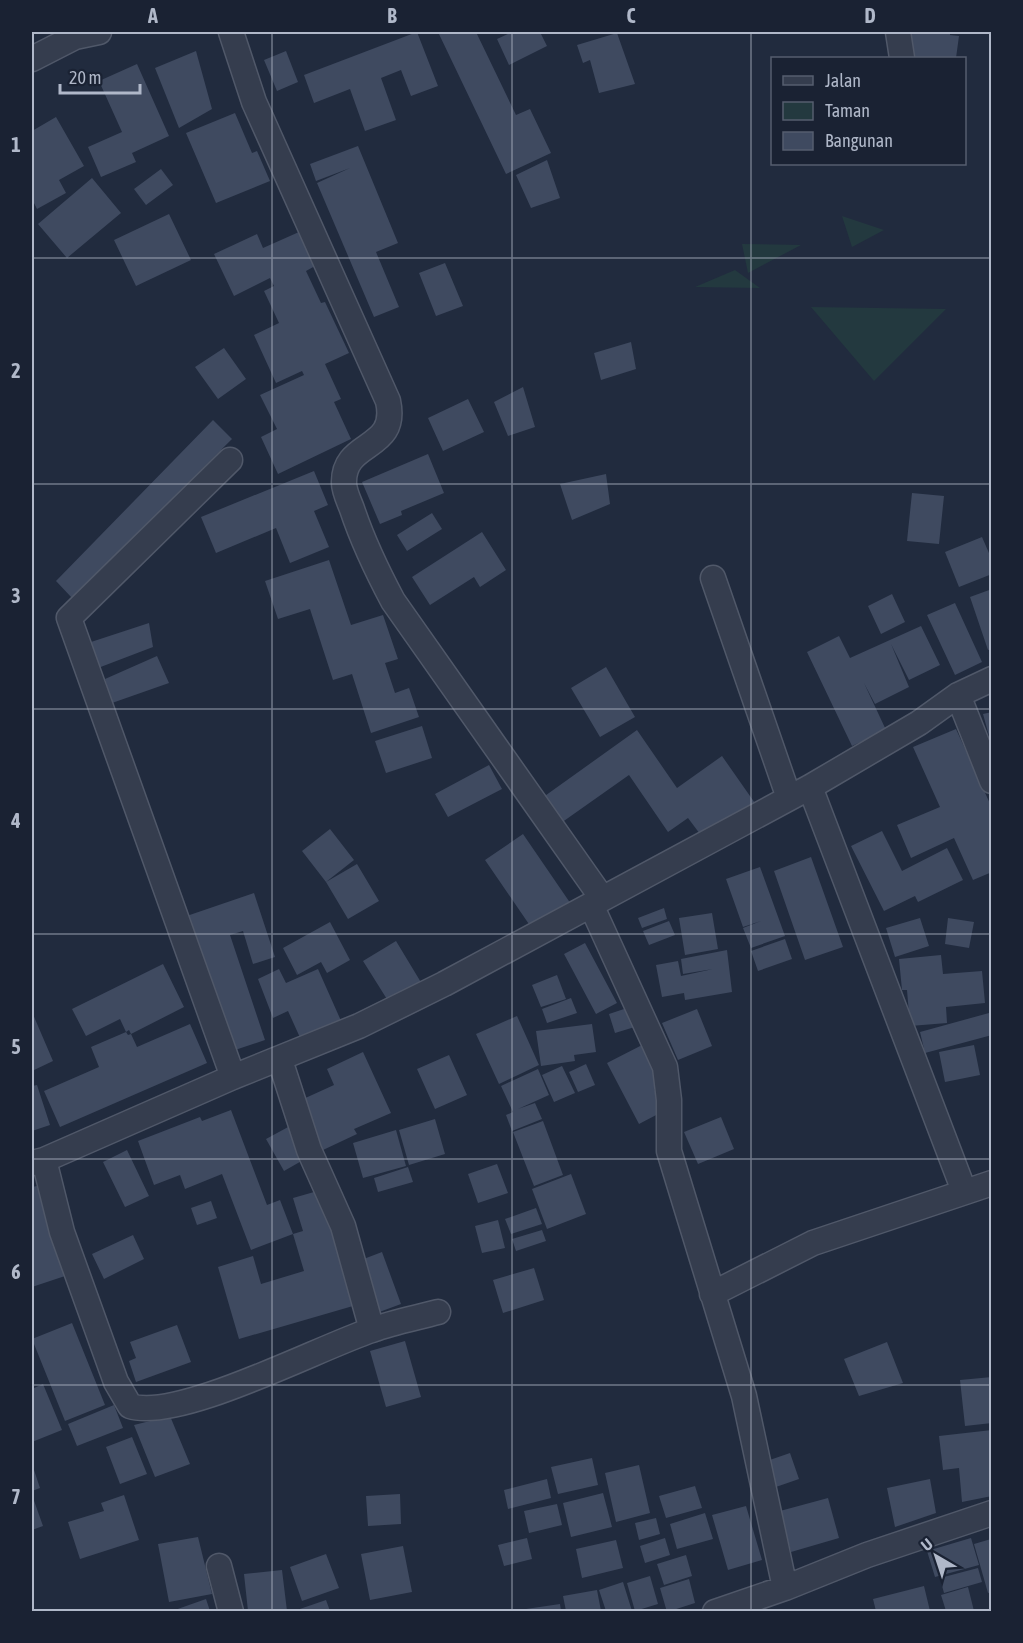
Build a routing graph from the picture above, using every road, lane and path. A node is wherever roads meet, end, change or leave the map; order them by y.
1 (99, 32) edge
2 (231, 32) edge
3 (897, 32) edge
4 (902, 57) edge
5 (32, 59) edge
6 (231, 460) dead end
7 (712, 578) dead end
8 (992, 679) edge
9 (958, 695) junction
10 (992, 781) edge
11 (800, 792) junction
12 (597, 902) junction
13 (280, 1060) junction
14 (233, 1077) junction
15 (38, 1162) edge
16 (992, 1183) edge
17 (964, 1191) junction
18 (712, 1294) junction
19 (438, 1312) dead end
20 (372, 1330) junction
21 (992, 1513) edge
22 (219, 1566) dead end
23 (785, 1588) junction
24 (231, 1611) edge
25 (715, 1611) edge

1 - 5 street
2 - 12 street
3 - 4 street
6 - 14 street
7 - 11 street
8 - 9 street
9 - 10 street
9 - 11 street
11 - 12 street
11 - 17 street
12 - 13 street
12 - 18 street
13 - 14 street
13 - 20 street
14 - 15 street
15 - 20 street
16 - 17 street
17 - 18 street
18 - 23 street
19 - 20 street
21 - 23 street
22 - 24 street
23 - 25 street

